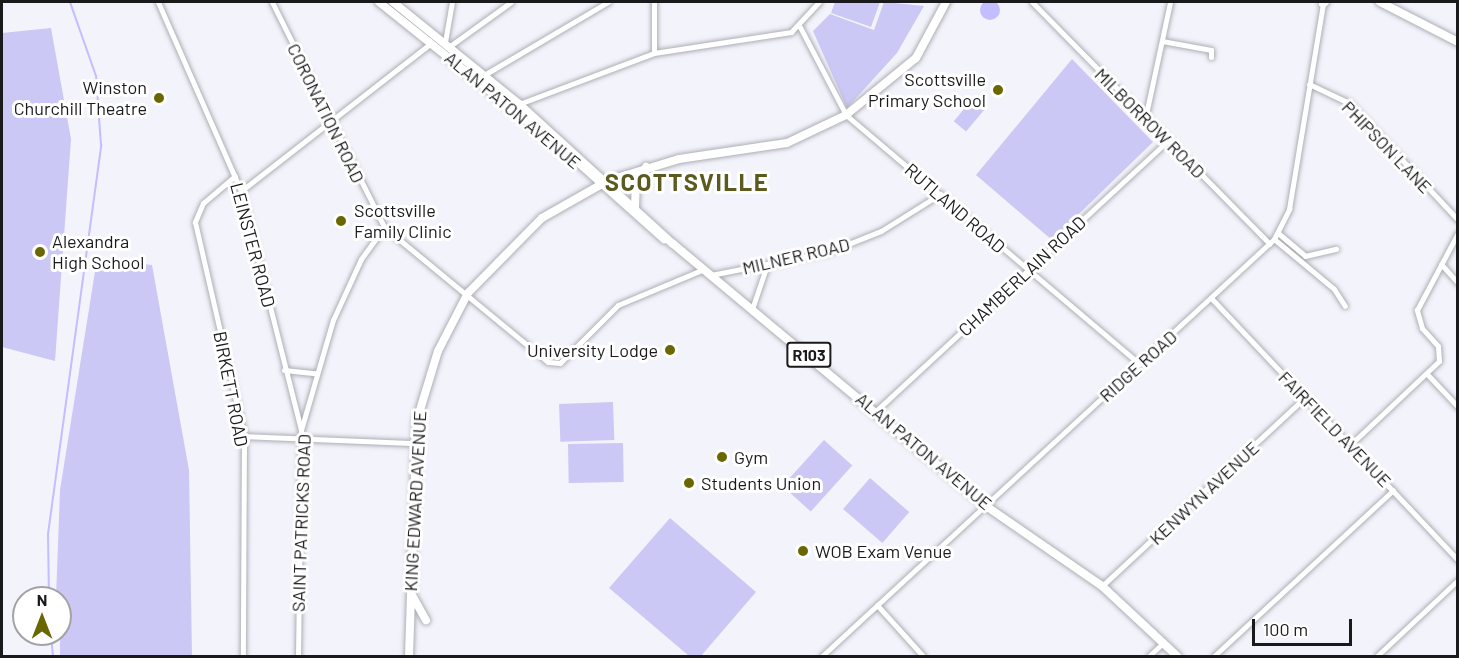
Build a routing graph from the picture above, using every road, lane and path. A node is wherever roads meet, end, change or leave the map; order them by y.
1 (158, 2) edge
2 (272, 2) edge
3 (379, 2) edge
4 (393, 2) edge
5 (452, 2) edge
6 (511, 2) edge
7 (608, 2) edge
8 (654, 2) edge
9 (819, 2) edge
10 (946, 2) edge
11 (1032, 2) edge
12 (1170, 2) edge
13 (1324, 2) edge
14 (1379, 2) edge
15 (800, 27) junction
16 (1162, 41) junction
17 (432, 43) junction
18 (447, 44) junction
19 (1458, 44) edge
20 (654, 53) junction
21 (1211, 57) dead end
22 (484, 75) junction
23 (1309, 84) junction
24 (519, 104) junction
25 (846, 116) junction
26 (1145, 119) junction
27 (330, 126) junction
28 (1168, 141) junction
29 (646, 167) junction
30 (235, 176) junction
31 (604, 182) junction
32 (241, 191) junction
33 (940, 194) junction
34 (635, 208) junction
35 (1458, 220) edge
36 (384, 227) junction
37 (1278, 233) junction
38 (1458, 233) edge
39 (1272, 241) junction
40 (672, 243) junction
41 (1336, 249) dead end
42 (1441, 264) junction
43 (767, 265) junction
44 (1026, 271) junction
45 (708, 272) junction
46 (1458, 283) edge
47 (468, 293) junction
48 (1212, 299) junction
49 (1346, 306) dead end
50 (752, 309) junction
51 (548, 362) joint
52 (1140, 364) junction
53 (284, 370) junction
54 (315, 373) junction
55 (1428, 375) junction
56 (1304, 398) junction
57 (1458, 408) edge
58 (877, 410) junction
59 (301, 430) junction
60 (244, 436) junction
61 (302, 438) junction
62 (414, 443) junction
63 (1351, 444) junction
64 (1393, 490) junction
65 (986, 506) junction
66 (1458, 560) edge
67 (1458, 580) edge
68 (1102, 586) junction
69 (410, 587) junction
70 (877, 605) junction
71 (426, 620) dead end
72 (1163, 643) junction
73 (243, 657) edge
74 (298, 657) edge
75 (410, 657) edge
76 (822, 657) edge
77 (923, 657) edge
78 (1149, 657) edge
79 (1177, 657) edge
80 (1214, 657) edge
81 (1377, 657) edge

1 - 30 street, LEINSTER ROAD
2 - 27 street, CORONATION ROAD
3 - 17 main road, ALAN PATON AVENUE / R103
4 - 18 main road, ALAN PATON AVENUE / R103
5 - 18 street
6 - 18 street
7 - 22 street
8 - 20 street
9 - 15 street
10 - 25 street, KING EDWARD AVENUE
11 - 26 street, MILBORROW ROAD
12 - 16 street
13 - 23 street, RIDGE ROAD
14 - 19 street
15 - 20 street
15 - 25 street, RUTLAND ROAD
16 - 21 street
16 - 26 street
17 - 27 street
17 - 31 main road, ALAN PATON AVENUE / R103
18 - 22 main road, ALAN PATON AVENUE / R103
20 - 24 street
22 - 24 main road, ALAN PATON AVENUE / R103
23 - 35 street, PHIPSON LANE
23 - 37 street, RIDGE ROAD
24 - 31 main road, ALAN PATON AVENUE / R103
25 - 29 street, KING EDWARD AVENUE
25 - 33 street, RUTLAND ROAD
26 - 28 street, MILBORROW ROAD
27 - 32 street
27 - 36 street, CORONATION ROAD
28 - 39 street, MILBORROW ROAD
28 - 44 street, CHAMBERLAIN ROAD
29 - 31 street, KING EDWARD AVENUE
29 - 34 main road
30 - 32 street, LEINSTER ROAD
30 - 60 street, BIRKETT ROAD
31 - 34 main road, ALAN PATON AVENUE / R103
31 - 40 main road, ALAN PATON AVENUE / R103
31 - 47 street, KING EDWARD AVENUE
32 - 53 street, LEINSTER ROAD
33 - 43 street, MILNER ROAD
33 - 44 street, RUTLAND ROAD
34 - 40 main road, ALAN PATON AVENUE / R103
36 - 47 street, CORONATION ROAD
36 - 54 street, SAINT PATRICKS ROAD
37 - 39 street, RIDGE ROAD
37 - 41 street
38 - 42 street
39 - 48 street, RIDGE ROAD
39 - 49 street, MILBORROW ROAD
40 - 45 main road, ALAN PATON AVENUE / R103
42 - 46 street
42 - 55 street
43 - 45 street, MILNER ROAD
43 - 50 street
44 - 52 street, RUTLAND ROAD
44 - 58 street, CHAMBERLAIN ROAD
45 - 50 main road, ALAN PATON AVENUE / R103
45 - 51 street, MILNER ROAD
47 - 51 street, CORONATION ROAD
47 - 62 street, KING EDWARD AVENUE
48 - 52 street, RIDGE ROAD
48 - 56 street, FAIRFIELD AVENUE
50 - 58 main road, ALAN PATON AVENUE / R103
52 - 65 street, RIDGE ROAD
53 - 54 street
53 - 59 street, LEINSTER ROAD
54 - 59 street, SAINT PATRICKS ROAD
55 - 57 street
55 - 63 street
56 - 63 street, FAIRFIELD AVENUE
56 - 68 street, KENWYN AVENUE
58 - 65 main road, ALAN PATON AVENUE / R103
59 - 61 street, SAINT PATRICKS ROAD
60 - 61 street
60 - 73 street, BIRKETT ROAD
61 - 62 street
61 - 74 street, SAINT PATRICKS ROAD
62 - 69 street, KING EDWARD AVENUE
63 - 64 street, FAIRFIELD AVENUE
64 - 66 street, FAIRFIELD AVENUE
64 - 80 street
65 - 68 main road, ALAN PATON AVENUE / R103
65 - 70 street, RIDGE ROAD
67 - 81 street
68 - 72 main road, ALAN PATON AVENUE / R103
69 - 71 street
69 - 75 street, KING EDWARD AVENUE
70 - 76 street, RIDGE ROAD
70 - 77 street
72 - 78 street
72 - 79 main road, ALAN PATON AVENUE / R103

